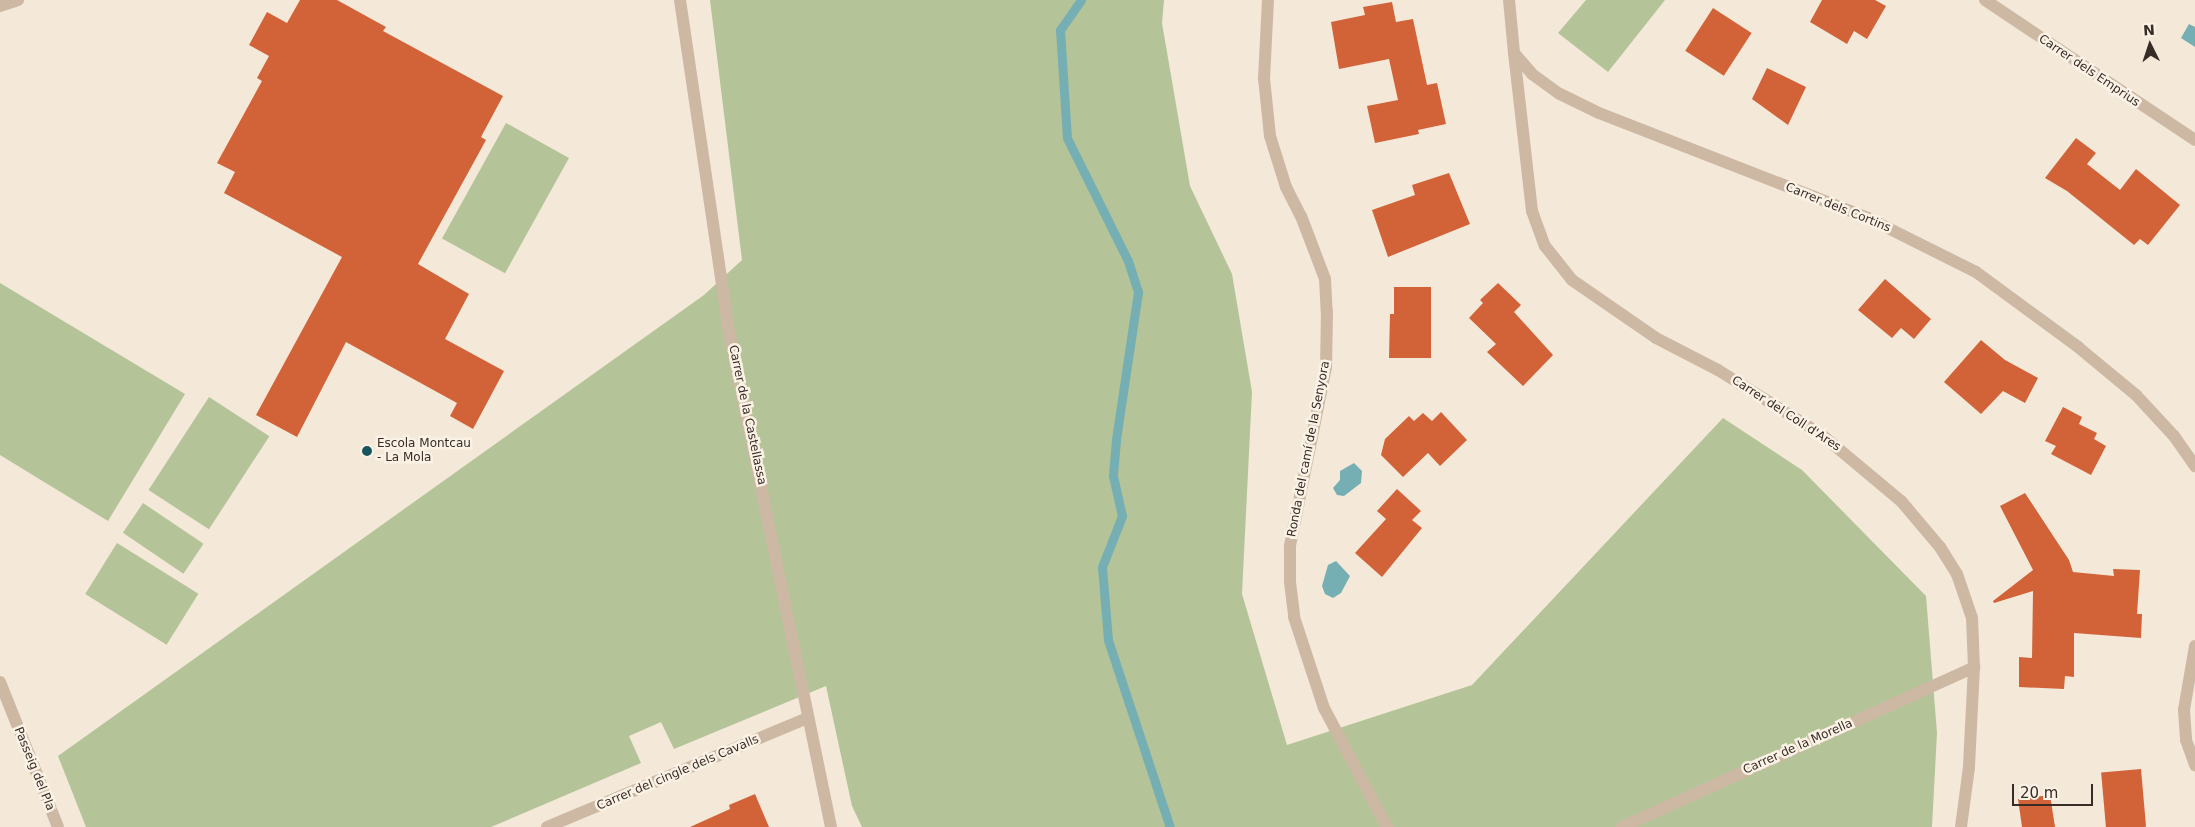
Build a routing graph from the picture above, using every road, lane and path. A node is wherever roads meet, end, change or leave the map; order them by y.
1 (18, 0) edge
2 (680, 0) edge
3 (1268, 0) edge
4 (1509, 0) edge
5 (1984, 0) edge
6 (0, 6) edge
7 (1514, 53) junction
8 (2195, 140) edge
9 (2195, 466) edge
10 (2195, 646) edge
11 (1974, 666) junction
12 (0, 682) edge
13 (808, 718) junction
14 (2195, 765) edge
15 (561, 824) edge
16 (58, 827) edge
17 (547, 827) edge
18 (831, 827) edge
19 (1388, 827) edge
20 (1622, 827) edge
21 (1961, 827) edge

1 - 6 street
2 - 13 street, Carrer de la Castellassa
3 - 19 street, Ronda del camí de la Senyora
4 - 7 street
5 - 8 street, Carrer dels Emprius
7 - 9 street, Carrer dels Cortins
7 - 11 street, Carrer del Coll d'Ares
10 - 14 street
11 - 20 street, Carrer de la Morella
11 - 21 street, Carrer del Coll d'Ares
12 - 16 street, Passeig del Pla
13 - 15 street, Carrer del cingle dels Cavalls
13 - 18 street, Carrer de la Castellassa
15 - 17 street, Carrer del cingle dels Cavalls

